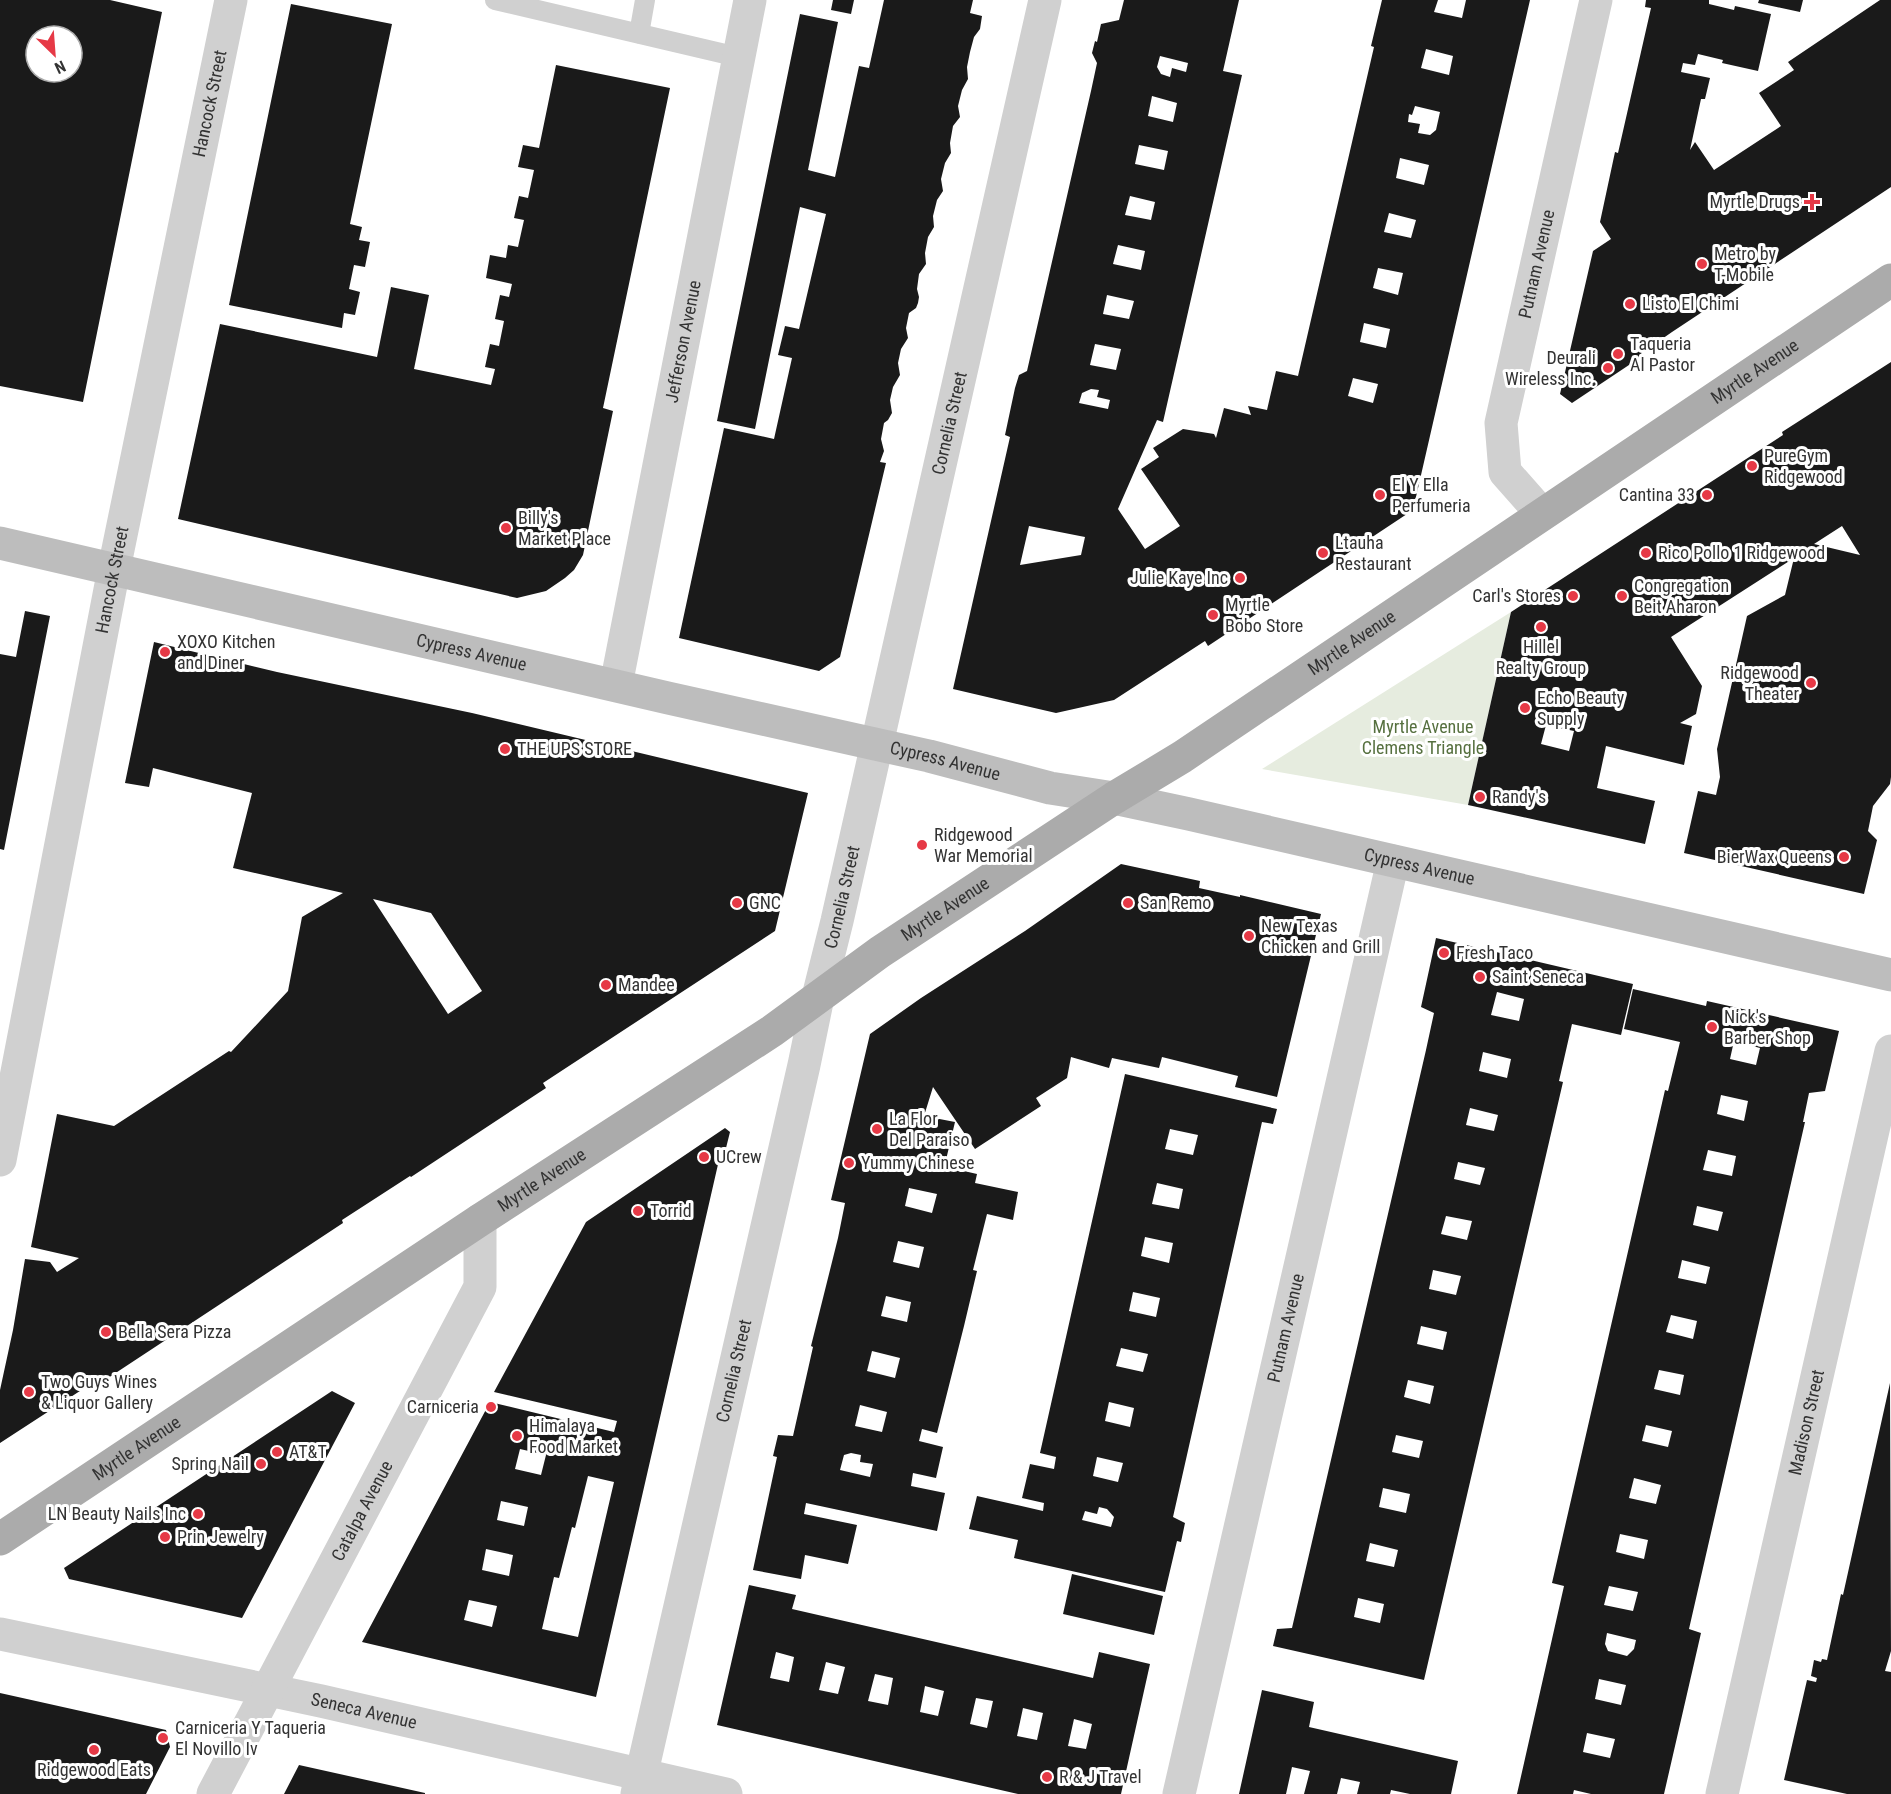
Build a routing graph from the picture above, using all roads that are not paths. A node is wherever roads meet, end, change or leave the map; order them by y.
1 (231, 0) edge
2 (495, 0) edge
3 (645, 0) edge
4 (750, 0) edge
5 (1045, 0) edge
6 (1596, 0) edge
7 (561, 8) edge
8 (639, 34) junction
9 (738, 57) junction
10 (1891, 280) edge
11 (1542, 514) junction
12 (0, 543) edge
13 (114, 569) junction
14 (616, 685) junction
15 (876, 744) junction
16 (1114, 798) junction
17 (1392, 861) junction
18 (1891, 975) edge
19 (818, 997) junction
20 (1891, 1051) edge
21 (0, 1160) edge
22 (480, 1220) junction
23 (0, 1539) edge
24 (0, 1634) edge
25 (268, 1690) junction
26 (639, 1784) edge
27 (213, 1794) edge
28 (726, 1794) edge
29 (1179, 1794) edge
30 (1722, 1794) edge

1 - 13 street, Hancock Street
2 - 7 lane
3 - 8 lane
4 - 9 street, Jefferson Avenue
5 - 15 street, Cornelia Street
6 - 11 street, Putnam Avenue
7 - 8 lane
8 - 9 lane
9 - 14 street, Jefferson Avenue
10 - 11 main road, Myrtle Avenue
11 - 16 main road, Myrtle Avenue
12 - 13 main road, Cypress Avenue
13 - 14 main road, Cypress Avenue
13 - 21 street, Hancock Street
14 - 15 main road, Cypress Avenue
15 - 16 main road, Cypress Avenue
15 - 19 street, Cornelia Street
16 - 17 main road, Cypress Avenue
16 - 19 main road, Myrtle Avenue
17 - 18 main road, Cypress Avenue
17 - 29 street, Putnam Avenue
19 - 22 main road, Myrtle Avenue
19 - 26 street, Cornelia Street
20 - 30 street, Madison Street
22 - 23 main road, Myrtle Avenue
22 - 25 street, Catalpa Avenue
24 - 25 street, Seneca Avenue
25 - 26 street, Seneca Avenue
25 - 27 street, Catalpa Avenue
26 - 28 street, Seneca Avenue

